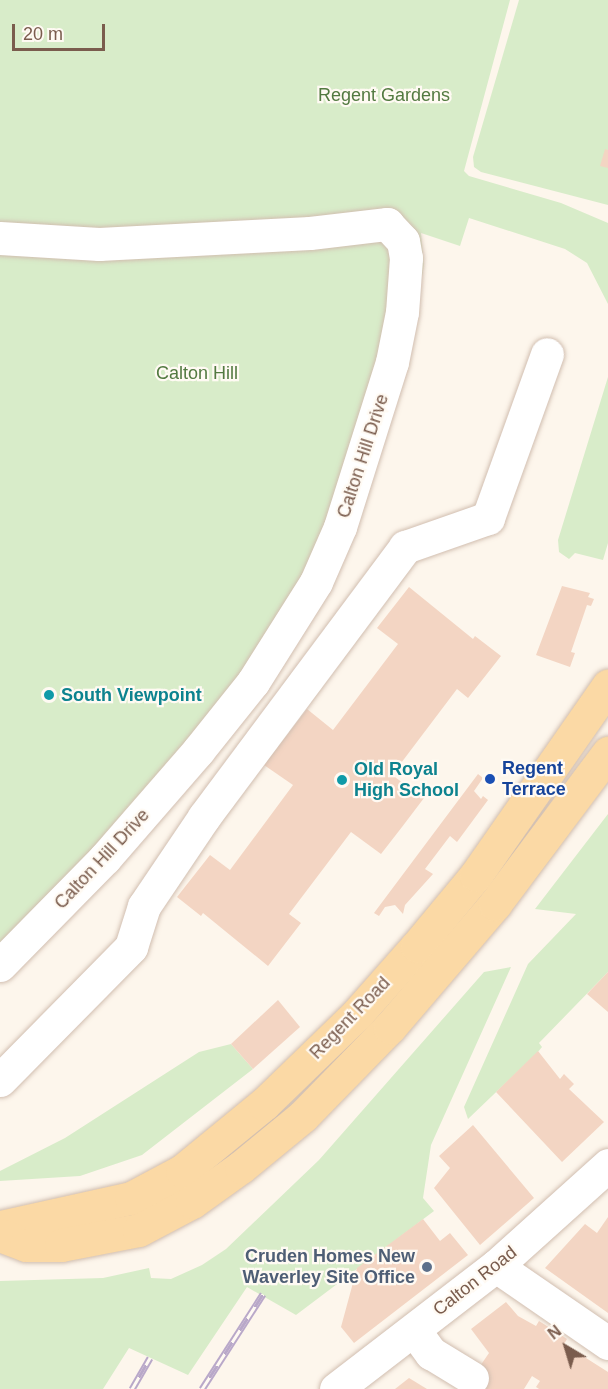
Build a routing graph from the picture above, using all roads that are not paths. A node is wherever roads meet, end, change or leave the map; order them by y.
1 (0, 238) edge
2 (547, 354) dead end
3 (608, 686) edge
4 (608, 753) edge
5 (0, 965) edge
6 (0, 1080) edge
7 (608, 1165) edge
8 (0, 1227) edge
9 (0, 1235) edge
10 (496, 1266) junction
11 (414, 1330) junction
12 (608, 1343) edge
13 (472, 1378) dead end
14 (344, 1387) edge

1 - 5 street, Calton Hill Drive
2 - 6 street
3 - 8 main road, Regent Road
4 - 9 main road, Regent Road
7 - 10 street, Calton Road
10 - 11 street, Calton Road
10 - 12 street
11 - 13 street
11 - 14 street, Calton Road

